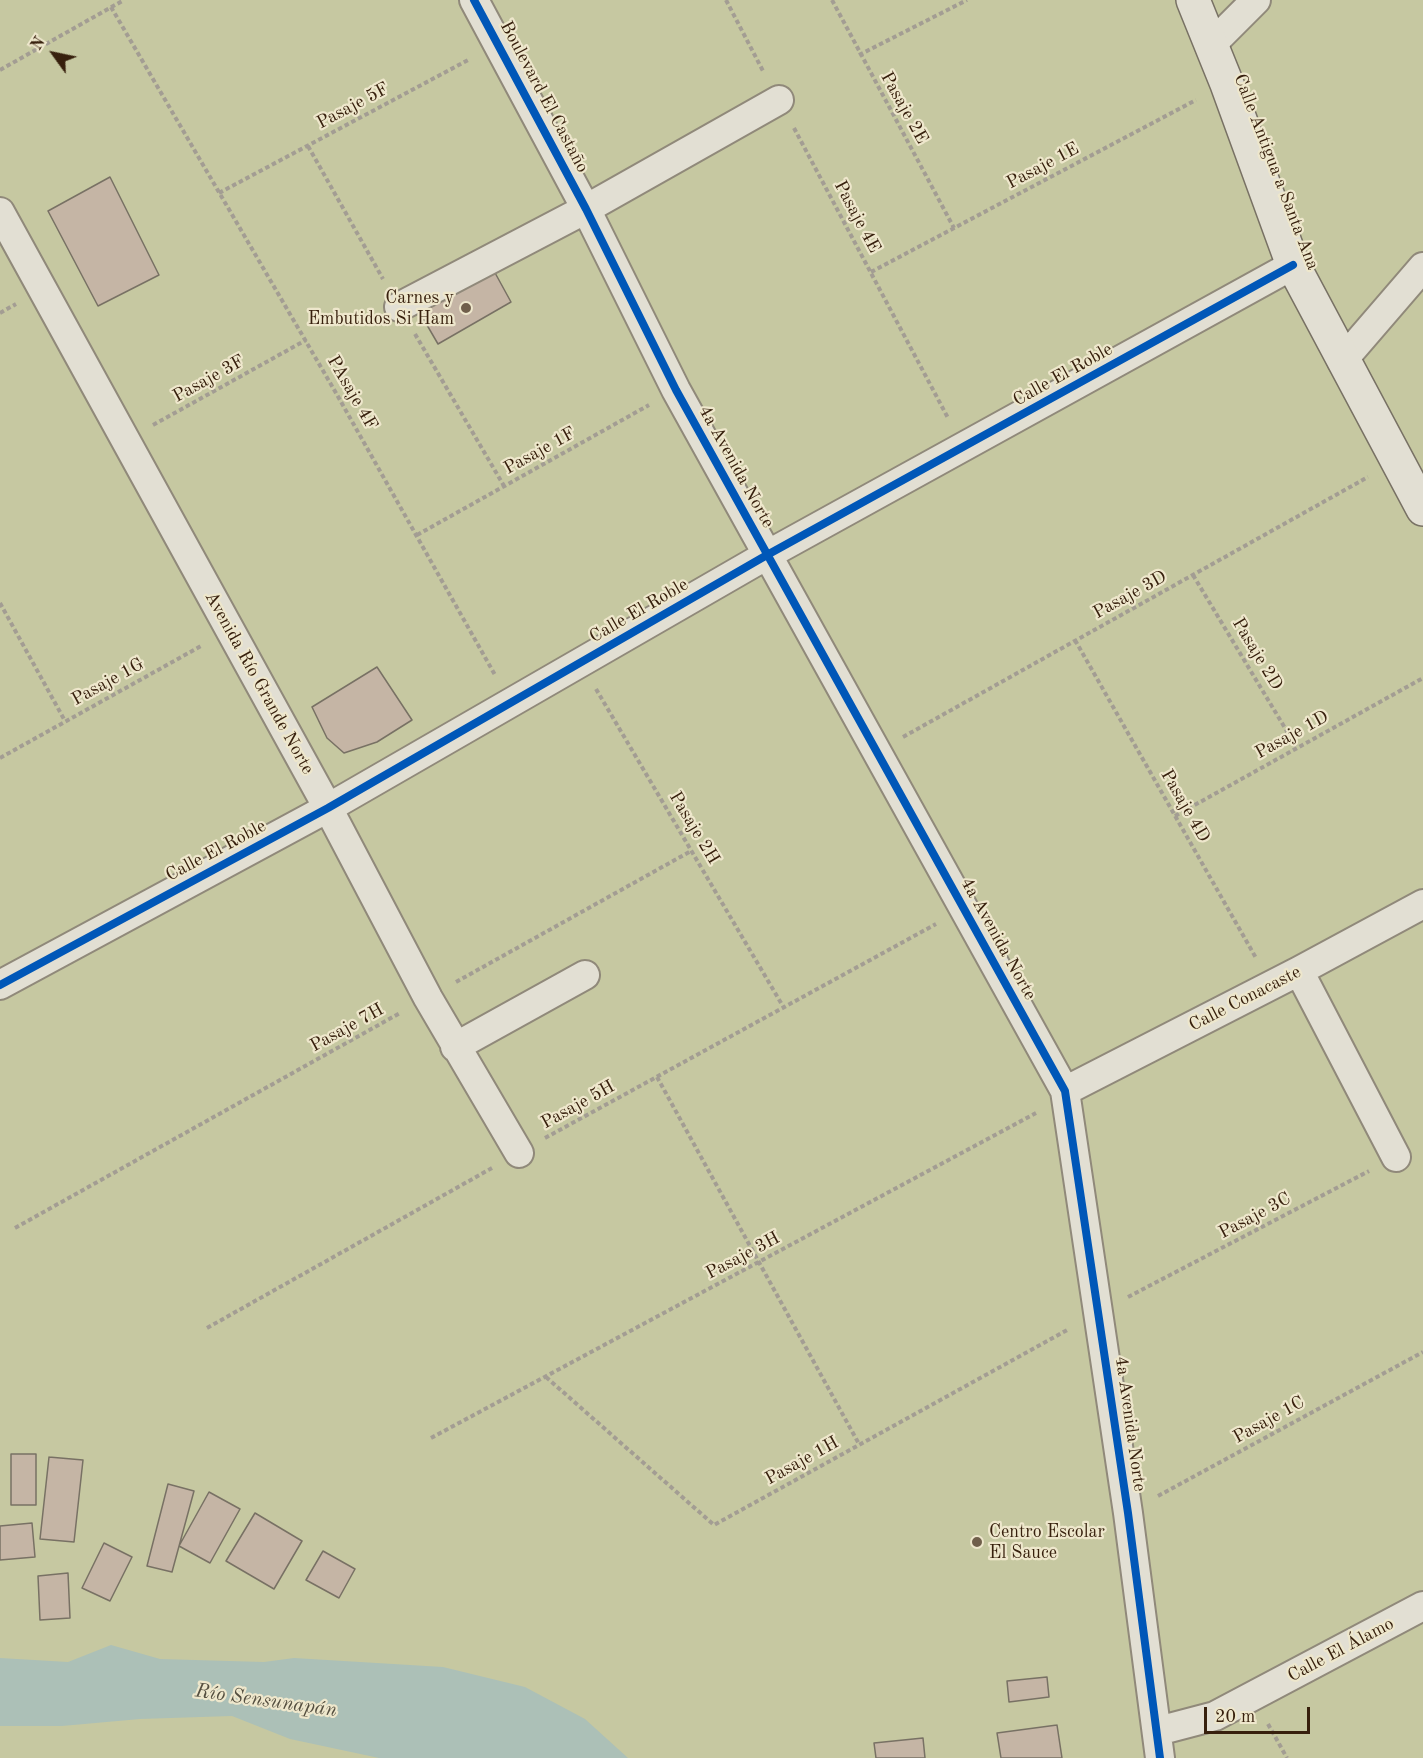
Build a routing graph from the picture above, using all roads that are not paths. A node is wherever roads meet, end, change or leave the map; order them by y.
1 (474, 0) edge
2 (1193, 0) edge
3 (1256, 0) edge
4 (1210, 45) junction
5 (779, 100) road end
6 (586, 209) junction
7 (0, 212) edge
8 (1293, 265) junction
9 (1423, 267) edge
10 (399, 307) dead end
11 (1342, 361) junction
12 (1423, 509) edge
13 (767, 555) junction
14 (328, 808) junction
15 (1423, 904) edge
16 (1299, 971) junction
17 (585, 975) dead end
18 (0, 985) edge
19 (455, 1047) junction
20 (1066, 1094) junction
21 (519, 1153) road end
22 (1396, 1157) road end
23 (1423, 1606) edge
24 (1159, 1744) edge

1 - 6 street, Boulevard El Castaño
2 - 4 street, Calle Antigua a Santa Ana
3 - 4 street
4 - 8 street, Calle Antigua a Santa Ana
5 - 6 street
6 - 10 street
6 - 13 street, 4a Avenida Norte
7 - 14 street, Avenida Río Grande Norte
8 - 11 street, Calle Antigua a Santa Ana
8 - 13 street, Calle El Roble
9 - 11 street
11 - 12 street, Calle Antigua a Santa Ana
13 - 14 street, Calle El Roble
13 - 20 street, 4a Avenida Norte
14 - 18 street, Calle El Roble
14 - 19 street, Avenida Río Grande Norte
15 - 16 street, Calle Conacaste
16 - 20 street, Calle Conacaste
16 - 22 street
17 - 19 street
19 - 21 street, Avenida Río Grande Norte
20 - 24 street, 4a Avenida Norte
23 - 24 street, Calle El Álamo

